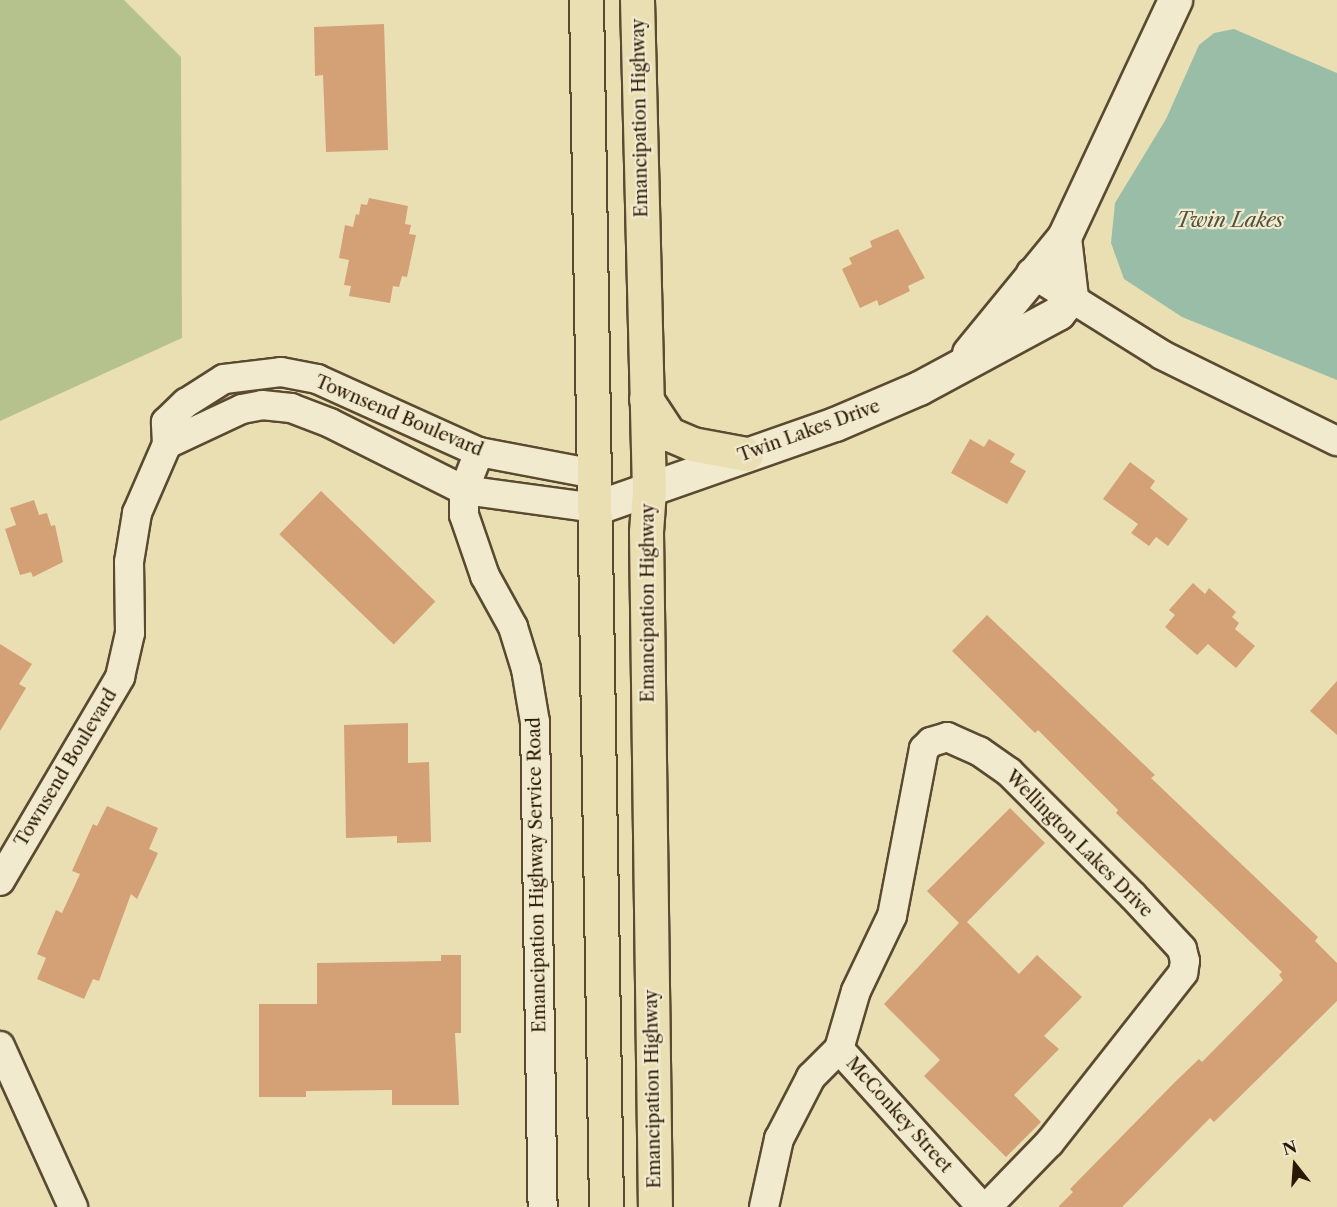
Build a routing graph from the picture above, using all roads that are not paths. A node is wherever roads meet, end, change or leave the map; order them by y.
1 (586, 0) edge
2 (637, 0) edge
3 (1175, 0) edge
4 (1064, 237) junction
5 (1031, 273) junction
6 (1071, 297) junction
7 (964, 361) junction
8 (646, 399) junction
9 (1337, 441) edge
10 (167, 444) junction
11 (478, 452) junction
12 (746, 454) junction
13 (595, 474) junction
14 (464, 490) junction
15 (649, 490) junction
16 (595, 508) junction
17 (0, 881) edge
18 (0, 1046) edge
19 (839, 1049) junction
20 (73, 1207) edge
21 (543, 1207) edge
22 (606, 1207) edge
23 (655, 1207) edge
24 (764, 1207) edge
25 (985, 1207) edge

1 - 13 main road
2 - 8 main road, Emancipation Highway
3 - 4 street, Twin Lakes Drive
4 - 5 street, Twin Lakes Drive
4 - 6 street
5 - 6 street
5 - 7 street, Twin Lakes Drive
6 - 7 street, Twin Lakes Drive
6 - 9 street
7 - 12 street, Twin Lakes Drive
8 - 12 main road
8 - 15 main road, Emancipation Highway
10 - 11 street, Townsend Boulevard
10 - 14 street, Townsend Boulevard
10 - 17 street, Townsend Boulevard
11 - 13 street, Townsend Boulevard
11 - 14 street, Emancipation Highway Service Road
12 - 15 street, Twin Lakes Drive
13 - 15 street
13 - 16 main road
14 - 16 street, Townsend Boulevard
14 - 21 street, Emancipation Highway Service Road
15 - 16 street, Twin Lakes Drive
15 - 23 main road, Emancipation Highway
16 - 22 main road
18 - 20 street
19 - 24 street, McConkey Street
19 - 25 street, McConkey Street
19 - 25 street, Wellington Lakes Drive

